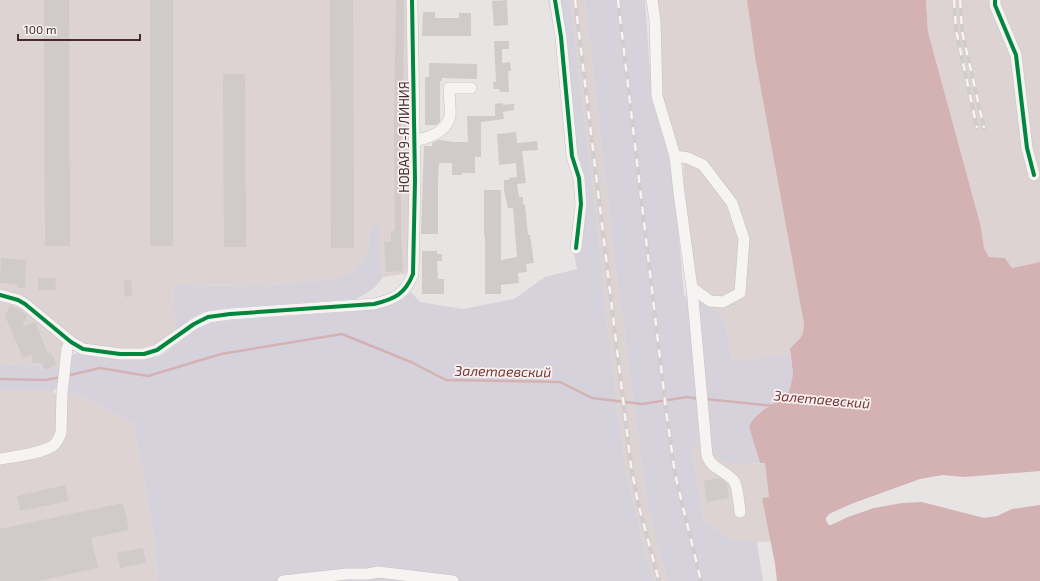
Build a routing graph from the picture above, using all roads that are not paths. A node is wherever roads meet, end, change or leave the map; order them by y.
1 (412, 0) edge
2 (555, 0) edge
3 (652, 0) edge
4 (995, 0) edge
5 (471, 88) dead end
6 (414, 141) junction
7 (675, 156) junction
8 (1034, 175) dead end
9 (576, 248) dead end
10 (692, 288) junction
11 (0, 295) edge
12 (71, 342) junction
13 (0, 460) edge
14 (740, 512) dead end
15 (283, 581) edge
16 (453, 581) edge

1 - 6 street, НОВАЯ 9-Я ЛИНИЯ
2 - 9 street
3 - 7 street
4 - 8 street
5 - 6 street
6 - 12 street, НОВАЯ 9-Я ЛИНИЯ
7 - 10 street
7 - 10 street
10 - 14 street
11 - 12 street
12 - 13 street
15 - 16 street

